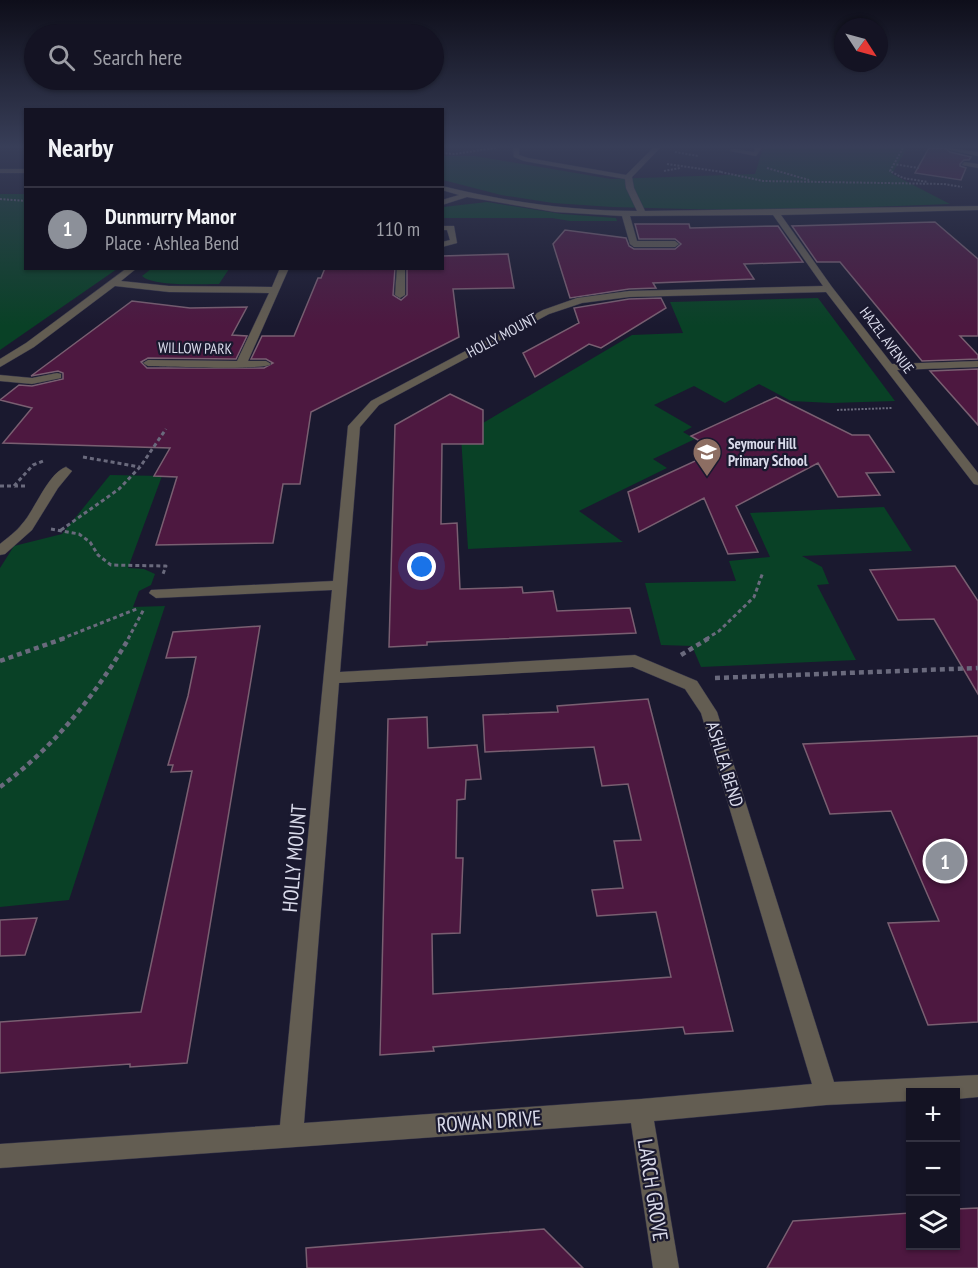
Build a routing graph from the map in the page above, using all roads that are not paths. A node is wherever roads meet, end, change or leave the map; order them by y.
1 (529, 207) edge
2 (639, 207) edge
3 (978, 208) edge
4 (625, 213) junction
5 (642, 213) junction
6 (776, 213) junction
7 (444, 228) edge
8 (444, 244) edge
9 (675, 244) dead end
10 (130, 270) edge
11 (284, 270) edge
12 (401, 270) edge
13 (114, 283) junction
14 (829, 289) junction
15 (275, 290) junction
16 (400, 295) dead end
17 (148, 363) dead end
18 (0, 364) edge
19 (241, 364) junction
20 (266, 364) dead end
21 (978, 364) edge
22 (888, 367) junction
23 (57, 376) dead end
24 (0, 378) edge
25 (66, 471) dead end
26 (978, 481) edge
27 (0, 551) edge
28 (340, 585) junction
29 (156, 592) dead end
30 (331, 678) junction
31 (978, 1086) edge
32 (826, 1094) junction
33 (641, 1111) junction
34 (291, 1134) junction
35 (0, 1156) edge
36 (666, 1268) edge

1 - 4 street
2 - 5 street
3 - 6 street
4 - 5 street
4 - 9 street
5 - 6 street
6 - 14 street, HAZEL AVENUE
7 - 8 street
10 - 13 street
11 - 15 street, WILLOW PARK
12 - 16 street
13 - 15 street
13 - 18 street
14 - 22 street, HAZEL AVENUE
14 - 28 street, HOLLY MOUNT
15 - 19 street, WILLOW PARK
17 - 19 street, WILLOW PARK
19 - 20 street, WILLOW PARK
21 - 22 street
22 - 26 street, HAZEL AVENUE
23 - 24 street
25 - 27 street
28 - 29 street
28 - 30 street, HOLLY MOUNT
30 - 32 street, ASHLEA BEND
30 - 34 street, HOLLY MOUNT
31 - 32 street, ROWAN DRIVE
32 - 33 street, ROWAN DRIVE
33 - 34 street, ROWAN DRIVE
33 - 36 street, LARCH GROVE
34 - 35 street, ROWAN DRIVE

